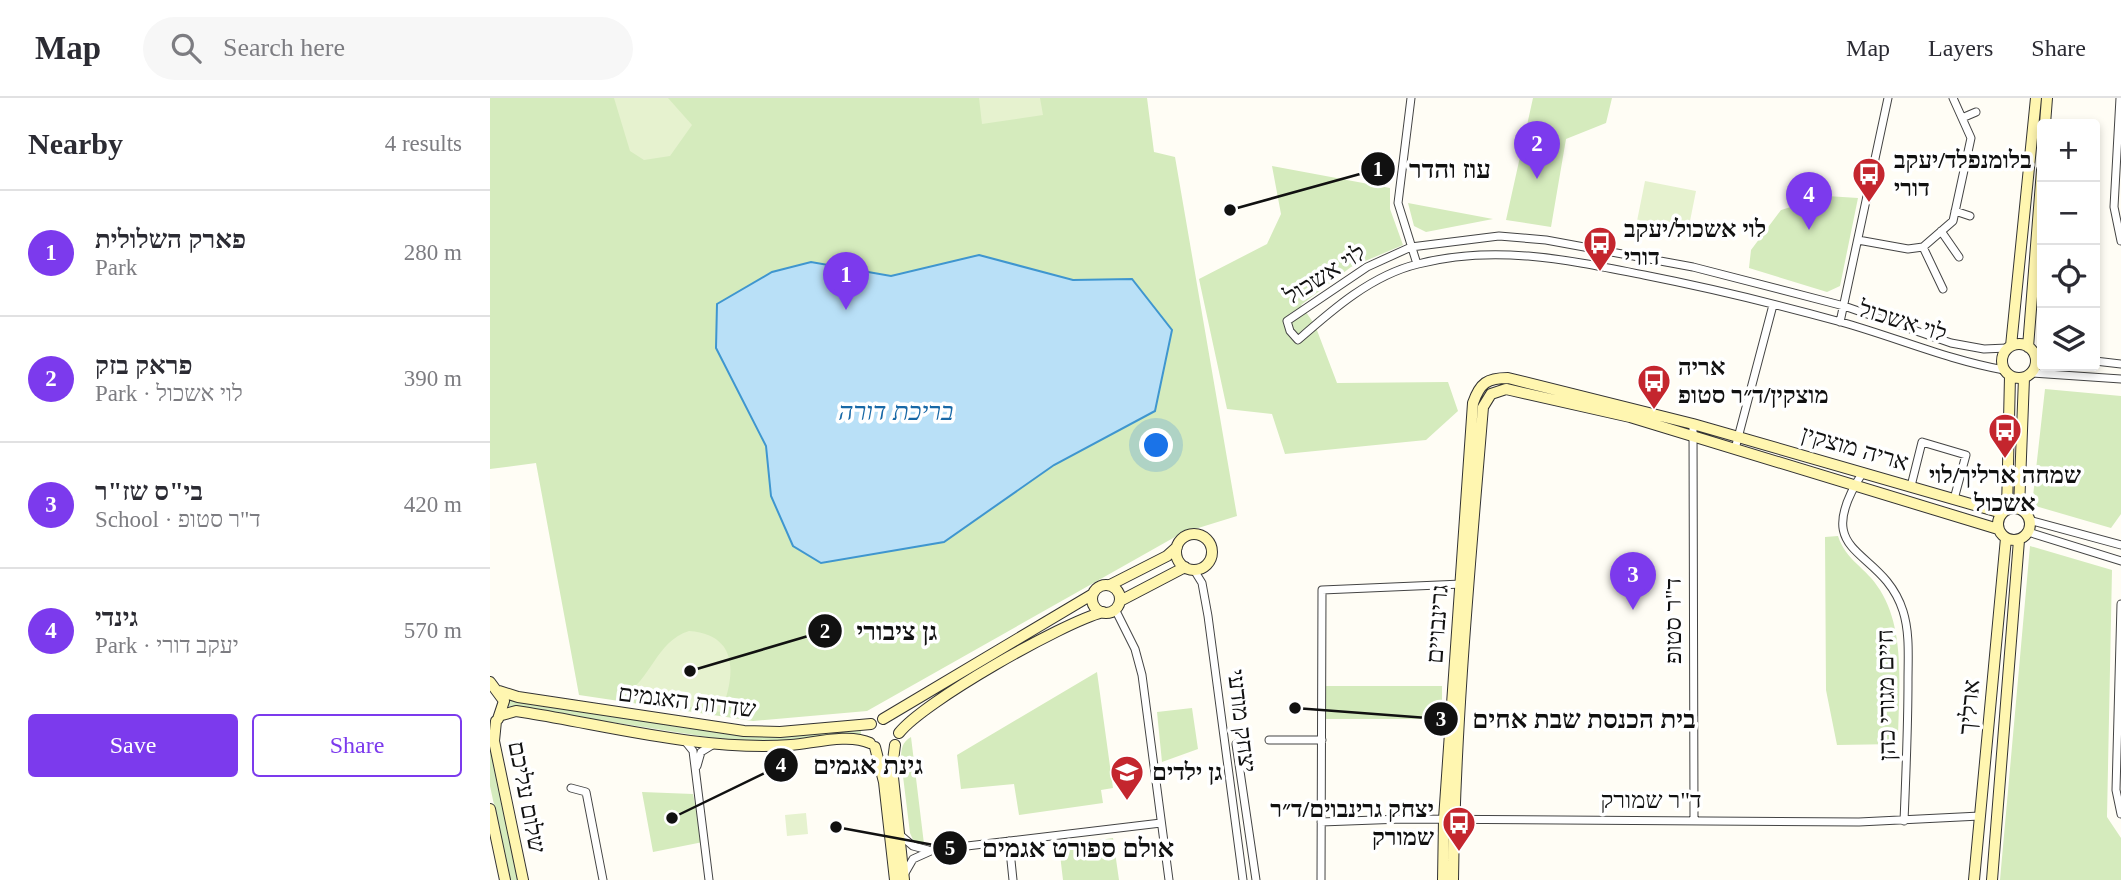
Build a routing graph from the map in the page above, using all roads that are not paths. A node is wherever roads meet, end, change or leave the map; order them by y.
1 (1411, 98) edge
2 (1888, 98) edge
3 (1953, 98) edge
4 (2036, 98) edge
5 (2047, 98) edge
6 (2120, 98) edge
7 (1976, 112) dead end
8 (1962, 118) junction
9 (2045, 119) edge
10 (2119, 179) edge
11 (2042, 182) edge
12 (1961, 183) junction
13 (1972, 185) dead end
14 (1955, 211) junction
15 (1970, 216) dead end
16 (1941, 231) junction
17 (1894, 236) dead end
18 (1858, 240) junction
19 (2121, 241) edge
20 (1880, 244) junction
21 (1892, 246) junction
22 (1411, 247) junction
23 (1923, 247) junction
24 (1908, 249) junction
25 (1879, 255) dead end
26 (1959, 257) dead end
27 (1911, 260) dead end
28 (1417, 264) junction
29 (1944, 289) dead end
30 (1773, 305) junction
31 (1844, 306) junction
32 (1840, 322) junction
33 (2009, 347) junction
34 (2035, 352) edge
35 (2100, 362) edge
36 (2121, 364) edge
37 (2007, 373) junction
38 (2028, 375) junction
39 (1491, 378) joint
40 (2121, 379) edge
41 (1491, 394) joint
42 (1693, 424) junction
43 (1738, 436) junction
44 (1693, 437) junction
45 (1735, 449) junction
46 (1863, 471) junction
47 (1854, 485) junction
48 (1911, 486) junction
49 (1954, 499) junction
50 (2019, 509) junction
51 (2005, 512) junction
52 (2029, 520) junction
53 (1998, 528) junction
54 (2023, 536) junction
55 (2006, 538) junction
56 (2121, 545) edge
57 (1177, 547) junction
58 (2121, 561) edge
59 (1189, 568) junction
60 (1466, 584) junction
61 (1110, 585) junction
62 (1093, 594) junction
63 (2121, 604) edge
64 (1117, 605) junction
65 (1102, 612) junction
66 (490, 682) edge
67 (499, 691) junction
68 (883, 719) junction
69 (496, 720) edge
70 (871, 724) junction
71 (899, 733) junction
72 (681, 738) junction
73 (1269, 740) dead end
74 (1322, 740) junction
75 (716, 743) junction
76 (1236, 744) dead end
77 (873, 745) junction
78 (895, 745) junction
79 (696, 770) junction
80 (571, 788) dead end
81 (490, 809) edge
82 (2121, 814) edge
83 (1980, 816) junction
84 (1449, 819) junction
85 (1694, 819) junction
86 (1904, 821) junction
87 (1321, 822) junction
88 (1161, 823) junction
89 (899, 834) junction
90 (1237, 840) junction
91 (1009, 841) junction
92 (1252, 849) junction
93 (933, 850) junction
94 (901, 879) edge
95 (505, 880) edge
96 (523, 880) edge
97 (603, 880) edge
98 (709, 880) edge
99 (1013, 880) edge
100 (1169, 880) edge
101 (1243, 880) edge
102 (1256, 880) edge
103 (1321, 880) edge
104 (1443, 880) edge
105 (1453, 880) edge
106 (1974, 880) edge
107 (1992, 880) edge

1 - 22 street
2 - 18 street
3 - 8 street
4 - 33 street
5 - 9 street
6 - 10 street
7 - 8 street
8 - 12 street
10 - 19 street
11 - 34 street
12 - 13 street
12 - 14 street
14 - 15 street
14 - 16 street
16 - 23 street
16 - 26 street
17 - 21 street
18 - 20 street
18 - 31 street
20 - 21 street
20 - 25 street
21 - 24 street
22 - 28 street
22 - 28 street, לוי אשכול
22 - 31 street, לוי אשכול
23 - 24 street
23 - 29 street
24 - 27 street
28 - 30 street, לוי אשכול
30 - 32 street, לוי אשכול
30 - 43 street
31 - 32 street
31 - 33 street, לוי אשכול
32 - 37 street, לוי אשכול
33 - 34 street
33 - 37 street
34 - 38 street
35 - 36 street
37 - 38 street
37 - 51 street
38 - 40 street
38 - 50 street
39 - 42 street, אריה מוצקין
39 - 60 street, גרינבויים
41 - 44 street, אריה מוצקין
41 - 60 street, גרינבויים
42 - 43 street, אריה מוצקין
42 - 44 street, ד"ר סטופ
43 - 45 street
43 - 46 street, אריה מוצקין
44 - 45 street, אריה מוצקין
44 - 85 street, ד"ר סטופ
45 - 47 street, אריה מוצקין
46 - 47 street, חיים מגורי כהן
46 - 48 street, אריה מוצקין
47 - 53 street, אריה מוצקין
47 - 86 street, חיים מגורי כהן
48 - 49 street, אריה מוצקין
48 - 49 street
49 - 51 street, אריה מוצקין
50 - 51 street
50 - 52 street
51 - 53 street
52 - 54 street
52 - 56 street
53 - 55 street
54 - 55 street
54 - 58 street
54 - 107 street, ארליך
55 - 83 street, ארליך
57 - 59 street
57 - 59 street
57 - 61 street
59 - 64 street
59 - 90 street, יצחק מודעי
60 - 74 street
60 - 84 street, גרינבויים
61 - 62 street
61 - 64 street
62 - 65 street
62 - 68 street
63 - 82 street
64 - 65 street
64 - 88 street
65 - 71 street
66 - 67 street
67 - 69 street, שלום עליכם
67 - 70 street, שדרות האגמים
68 - 70 street
68 - 71 street
69 - 72 street, שדרות האגמים
69 - 96 street, שלום עליכם
70 - 77 street
71 - 78 street
72 - 75 street, שדרות האגמים
72 - 79 street
73 - 74 street
74 - 87 street
75 - 77 street, שדרות האגמים
75 - 79 street
76 - 92 street, יצחק מודעי
77 - 78 street
77 - 94 street
78 - 89 street
79 - 98 street
80 - 97 street
81 - 95 street, שלום עליכם
83 - 86 street, ד"ר שמורק
83 - 106 street, ארליך
84 - 85 street, ד"ר שמורק
84 - 87 street, ד"ר שמורק
84 - 104 street, גרינבויים
84 - 105 street, גרינבויים
85 - 86 street, ד"ר שמורק
87 - 103 street
88 - 91 street
88 - 100 street
89 - 93 street
89 - 94 street
90 - 92 street
90 - 101 street, יצחק מודעי
91 - 93 street
91 - 99 street
92 - 102 street, יצחק מודעי
93 - 94 street

